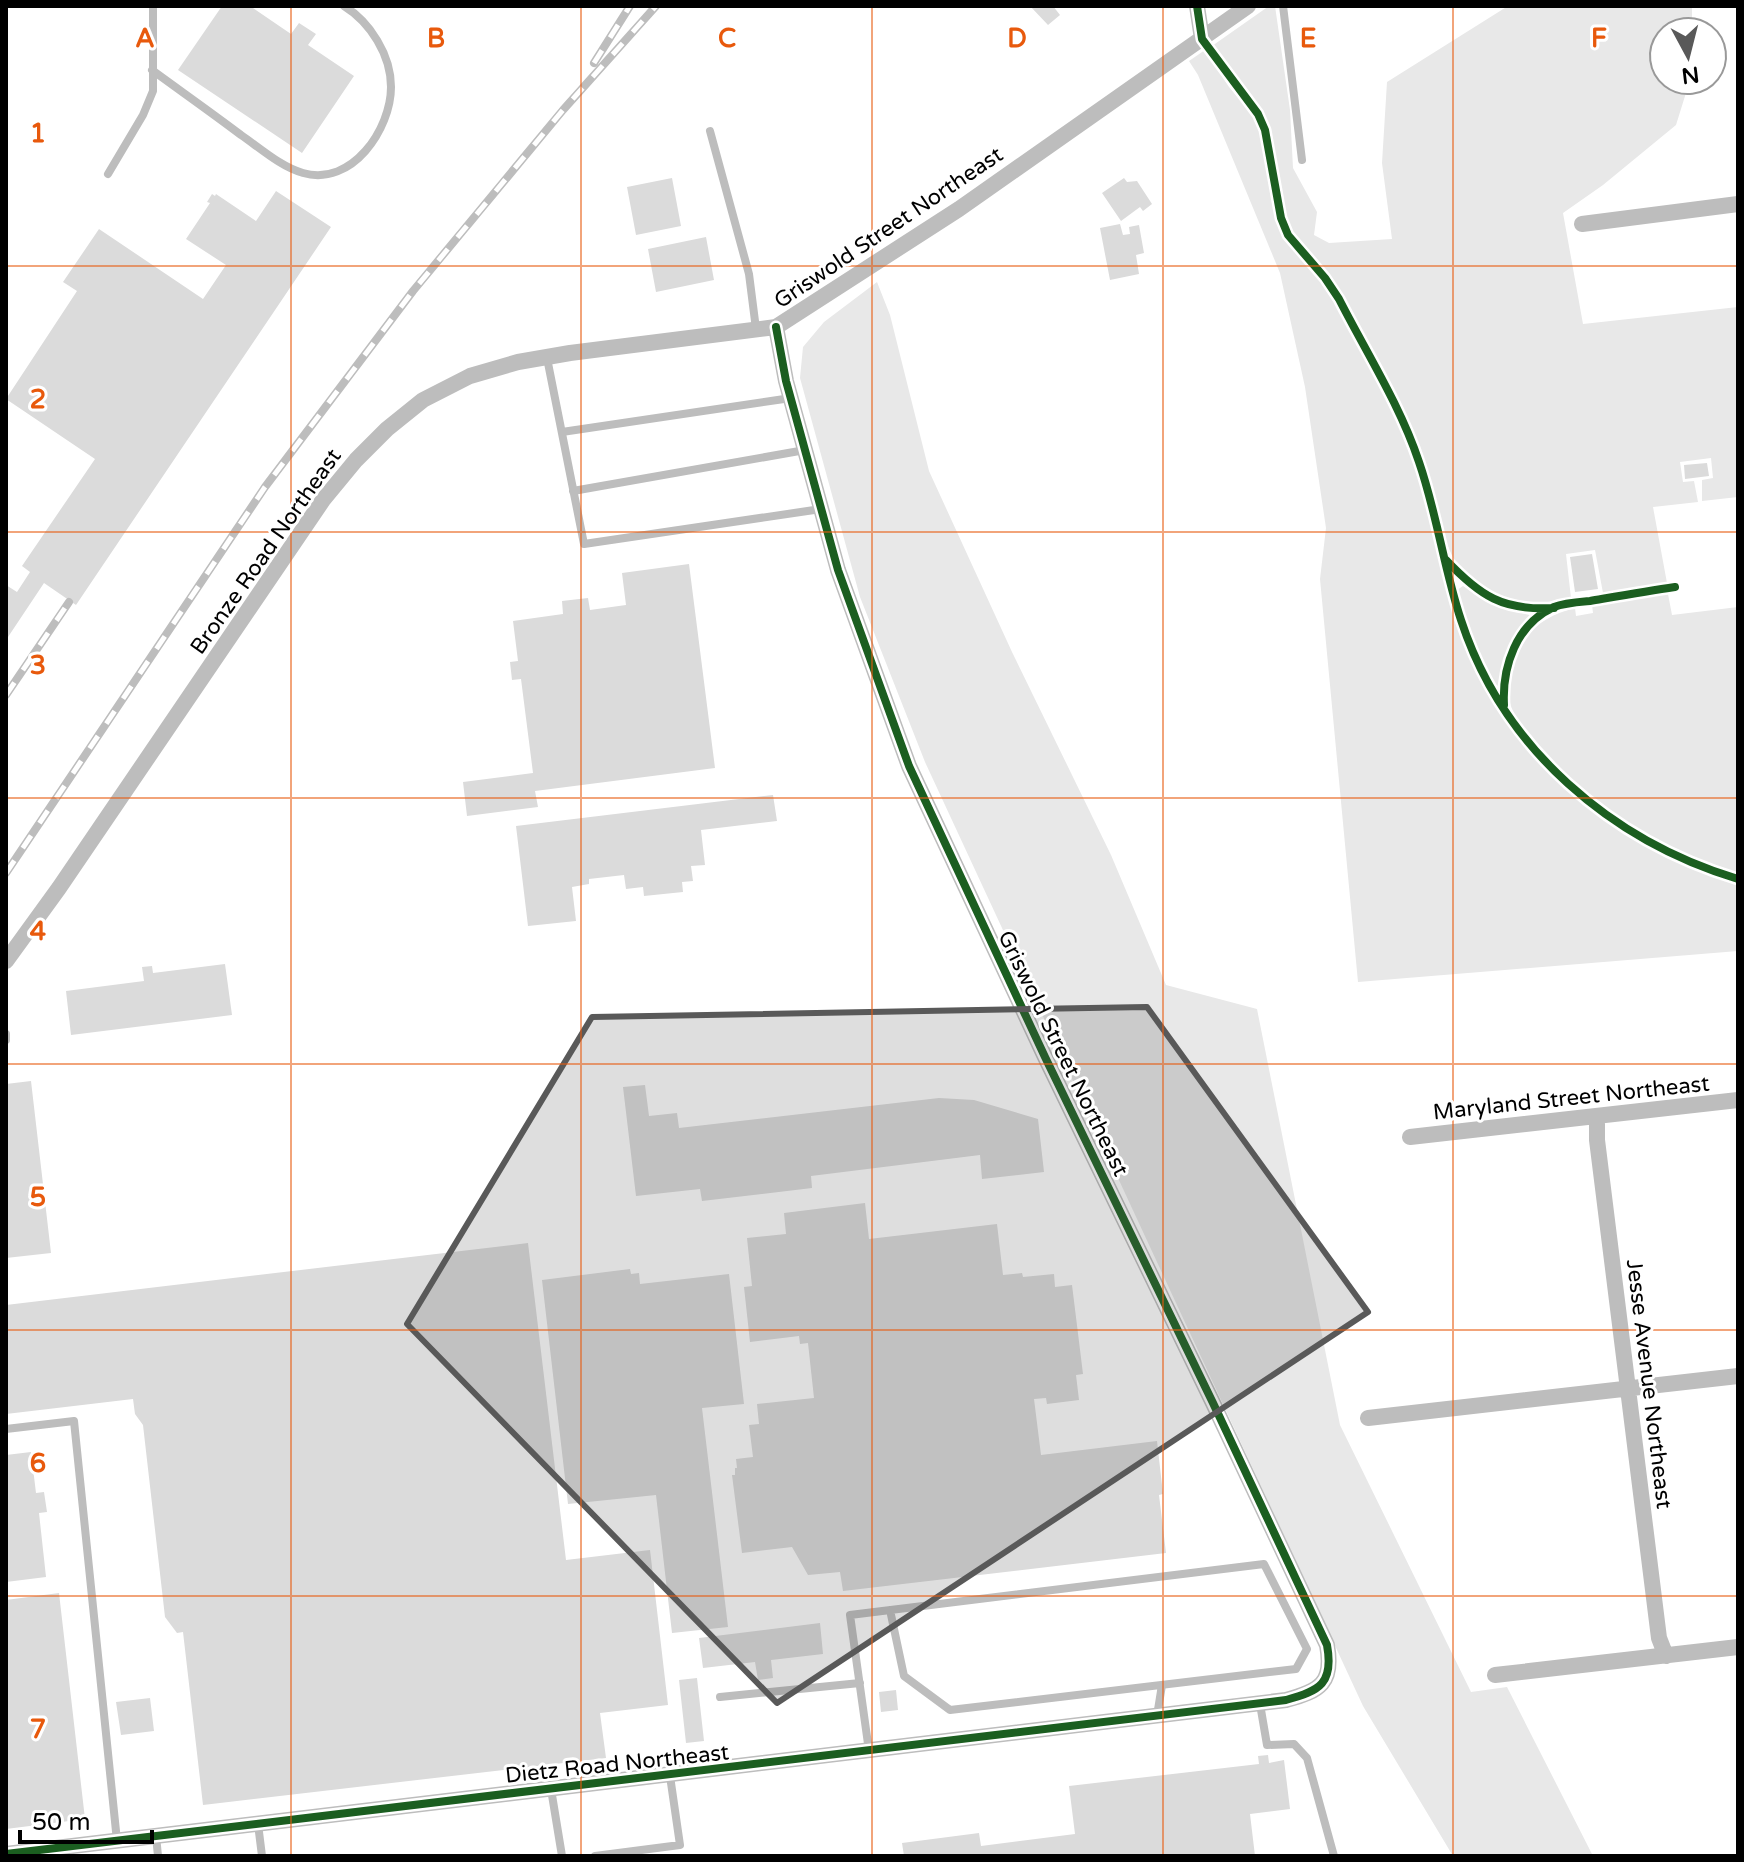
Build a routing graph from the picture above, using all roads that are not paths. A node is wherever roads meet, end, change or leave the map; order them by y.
1 (153, 6) edge
2 (344, 6) edge
3 (1197, 6) edge
4 (1248, 6) edge
5 (1283, 6) edge
6 (1202, 39) junction
7 (152, 70) junction
8 (710, 131) dead end
9 (1302, 160) dead end
10 (108, 174) dead end
11 (1738, 204) edge
12 (1582, 224) dead end
13 (776, 327) junction
14 (756, 330) junction
15 (547, 357) junction
16 (791, 398) junction
17 (562, 432) junction
18 (805, 450) junction
19 (573, 491) junction
20 (821, 509) junction
21 (6, 961) edge
22 (1738, 1100) edge
23 (1597, 1117) junction
24 (1410, 1137) dead end
25 (1738, 1376) edge
26 (1629, 1389) junction
27 (1368, 1418) dead end
28 (6, 1429) edge
29 (890, 1610) junction
30 (1738, 1647) edge
31 (1666, 1656) junction
32 (1495, 1675) dead end
33 (860, 1683) junction
34 (1162, 1685) junction
35 (720, 1697) dead end
36 (1260, 1704) junction
37 (1231, 1707) joint
38 (1156, 1717) junction
39 (869, 1752) junction
40 (670, 1776) junction
41 (551, 1789) junction
42 (258, 1824) junction
43 (156, 1836) junction
44 (117, 1841) junction
45 (6, 1854) edge
46 (158, 1856) edge
47 (262, 1856) edge
48 (562, 1856) edge
49 (595, 1856) edge
50 (1334, 1856) edge

1 - 7 lane
2 - 7 lane
3 - 6 street
4 - 6 street, Griswold Street Northeast
5 - 9 lane
6 - 13 street, Griswold Street Northeast
7 - 10 lane
8 - 14 lane
11 - 12 street
13 - 14 street, Bronze Road Northeast
13 - 16 street, Griswold Street Northeast
14 - 15 street, Bronze Road Northeast
15 - 17 lane
15 - 21 street, Bronze Road Northeast
16 - 17 lane
16 - 18 street, Griswold Street Northeast
17 - 19 lane
18 - 19 lane
18 - 20 street, Griswold Street Northeast
19 - 20 lane
20 - 36 street, Griswold Street Northeast
22 - 23 street, Maryland Street Northeast
23 - 24 street, Maryland Street Northeast
23 - 26 street, Jesse Avenue Northeast
25 - 26 street
26 - 27 street
26 - 31 street, Jesse Avenue Northeast
28 - 44 lane
29 - 33 lane
29 - 34 lane
29 - 34 lane
30 - 31 street
31 - 32 street
33 - 35 lane
33 - 39 lane
34 - 38 lane
36 - 37 street, Griswold Street Northeast
36 - 50 lane
37 - 38 street, Dietz Road Northeast
38 - 39 street, Dietz Road Northeast
39 - 40 street, Dietz Road Northeast
40 - 41 street, Dietz Road Northeast
40 - 49 lane
41 - 42 street, Dietz Road Northeast
41 - 48 lane
42 - 43 street, Dietz Road Northeast
42 - 47 lane
43 - 44 street, Dietz Road Northeast
43 - 46 lane
44 - 45 street, Dietz Road Northeast

